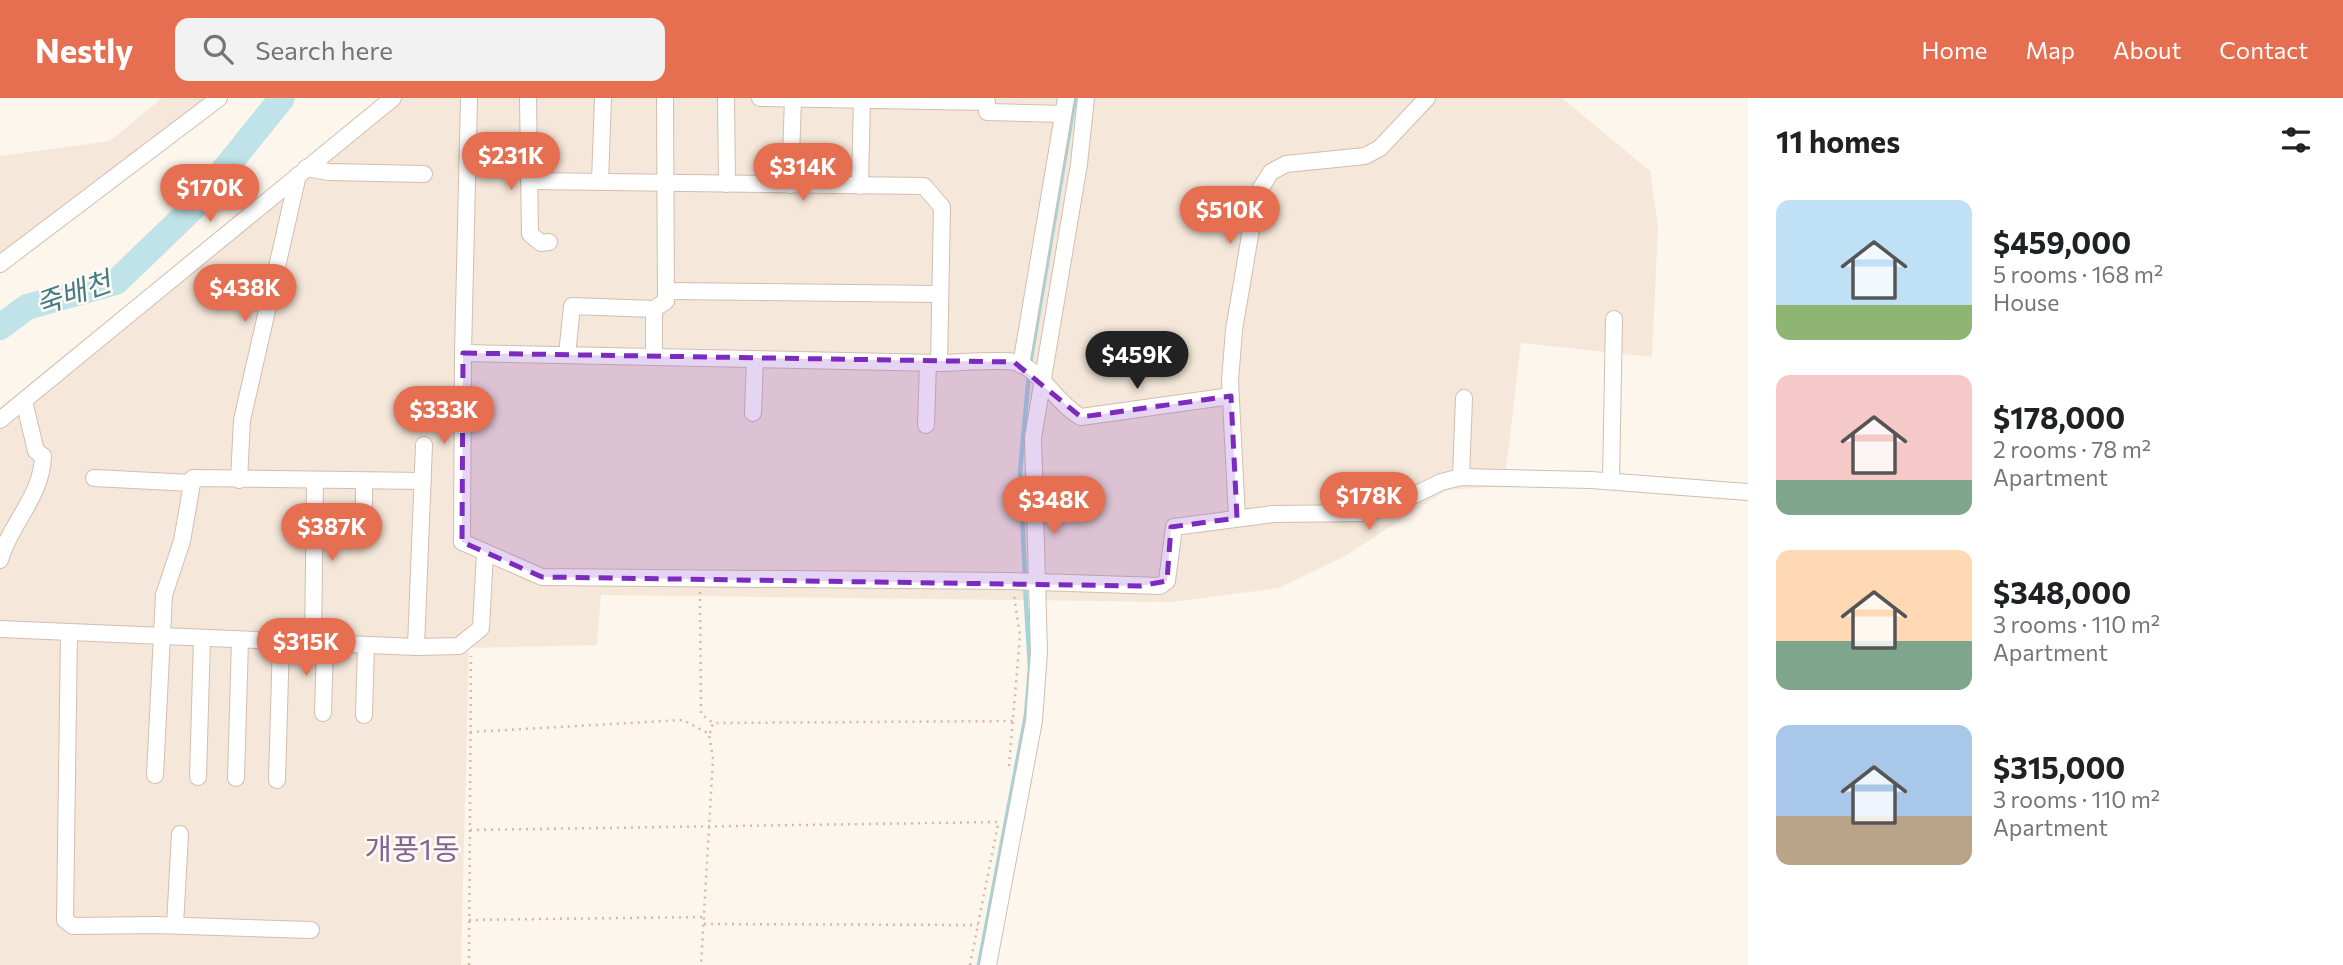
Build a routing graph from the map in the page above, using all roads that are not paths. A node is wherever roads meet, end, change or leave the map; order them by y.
1 (219, 98) edge
2 (393, 98) edge
3 (469, 98) edge
4 (527, 98) edge
5 (603, 98) edge
6 (665, 98) edge
7 (726, 98) edge
8 (760, 98) edge
9 (1086, 98) edge
10 (1427, 98) edge
11 (793, 99) edge
12 (862, 99) edge
13 (931, 99) edge
14 (1064, 106) edge
15 (302, 171) junction
16 (424, 174) dead end
17 (529, 181) junction
18 (600, 182) junction
19 (668, 183) junction
20 (727, 184) junction
21 (790, 185) junction
22 (860, 186) junction
23 (549, 242) dead end
24 (0, 264) edge
25 (939, 294) junction
26 (662, 301) junction
27 (1614, 319) dead end
28 (463, 353) junction
29 (567, 355) junction
30 (654, 357) junction
31 (755, 359) junction
32 (934, 363) junction
33 (1021, 365) junction
34 (1042, 382) junction
35 (1231, 396) junction
36 (1464, 398) dead end
37 (24, 401) junction
38 (753, 413) dead end
39 (0, 420) edge
40 (926, 425) dead end
41 (424, 445) dead end
42 (1461, 477) junction
43 (94, 478) dead end
44 (239, 480) junction
45 (193, 481) junction
46 (423, 481) junction
47 (1611, 481) junction
48 (315, 482) junction
49 (364, 482) junction
50 (1748, 492) edge
51 (1237, 518) junction
52 (364, 519) dead end
53 (485, 552) junction
54 (0, 560) edge
55 (1026, 582) junction
56 (0, 629) edge
57 (69, 632) junction
58 (160, 636) junction
59 (202, 638) junction
60 (240, 639) junction
61 (281, 641) junction
62 (319, 643) junction
63 (366, 645) junction
64 (416, 647) junction
65 (323, 713) dead end
66 (364, 715) dead end
67 (155, 775) dead end
68 (198, 777) dead end
69 (236, 778) dead end
70 (277, 780) dead end
71 (180, 834) dead end
72 (175, 925) junction
73 (312, 930) dead end
74 (988, 965) edge

1 - 24 street
2 - 15 street
3 - 28 street
4 - 17 street
5 - 18 street
6 - 19 street
7 - 20 street
8 - 11 street
9 - 34 street
10 - 35 street
11 - 12 street
11 - 21 street
12 - 13 street
12 - 22 street
13 - 14 street
14 - 33 street
15 - 16 street
15 - 37 street
15 - 44 street
17 - 18 street
17 - 23 street
18 - 19 street
19 - 20 street
19 - 26 street
20 - 21 street
21 - 22 street
22 - 25 street
25 - 26 street
25 - 32 street
26 - 29 street
26 - 30 street
27 - 47 street
28 - 29 street
28 - 53 street
29 - 30 street
30 - 31 street
31 - 32 street
31 - 38 street
32 - 33 street
32 - 40 street
33 - 34 street
34 - 35 street
34 - 55 street
35 - 51 street
36 - 42 street
37 - 39 street
37 - 54 street
41 - 46 street
42 - 47 street
42 - 51 street
43 - 45 street
44 - 45 street
44 - 48 street
45 - 58 street
46 - 49 street
46 - 64 street
47 - 50 street
48 - 49 street
48 - 62 street
49 - 52 street
51 - 55 street
53 - 55 street
53 - 64 street
55 - 74 street
56 - 57 street
57 - 58 street
57 - 72 street
58 - 59 street
58 - 67 street
59 - 60 street
59 - 68 street
60 - 61 street
60 - 69 street
61 - 62 street
61 - 70 street
62 - 63 street
62 - 65 street
63 - 64 street
63 - 66 street
71 - 72 street
72 - 73 street

